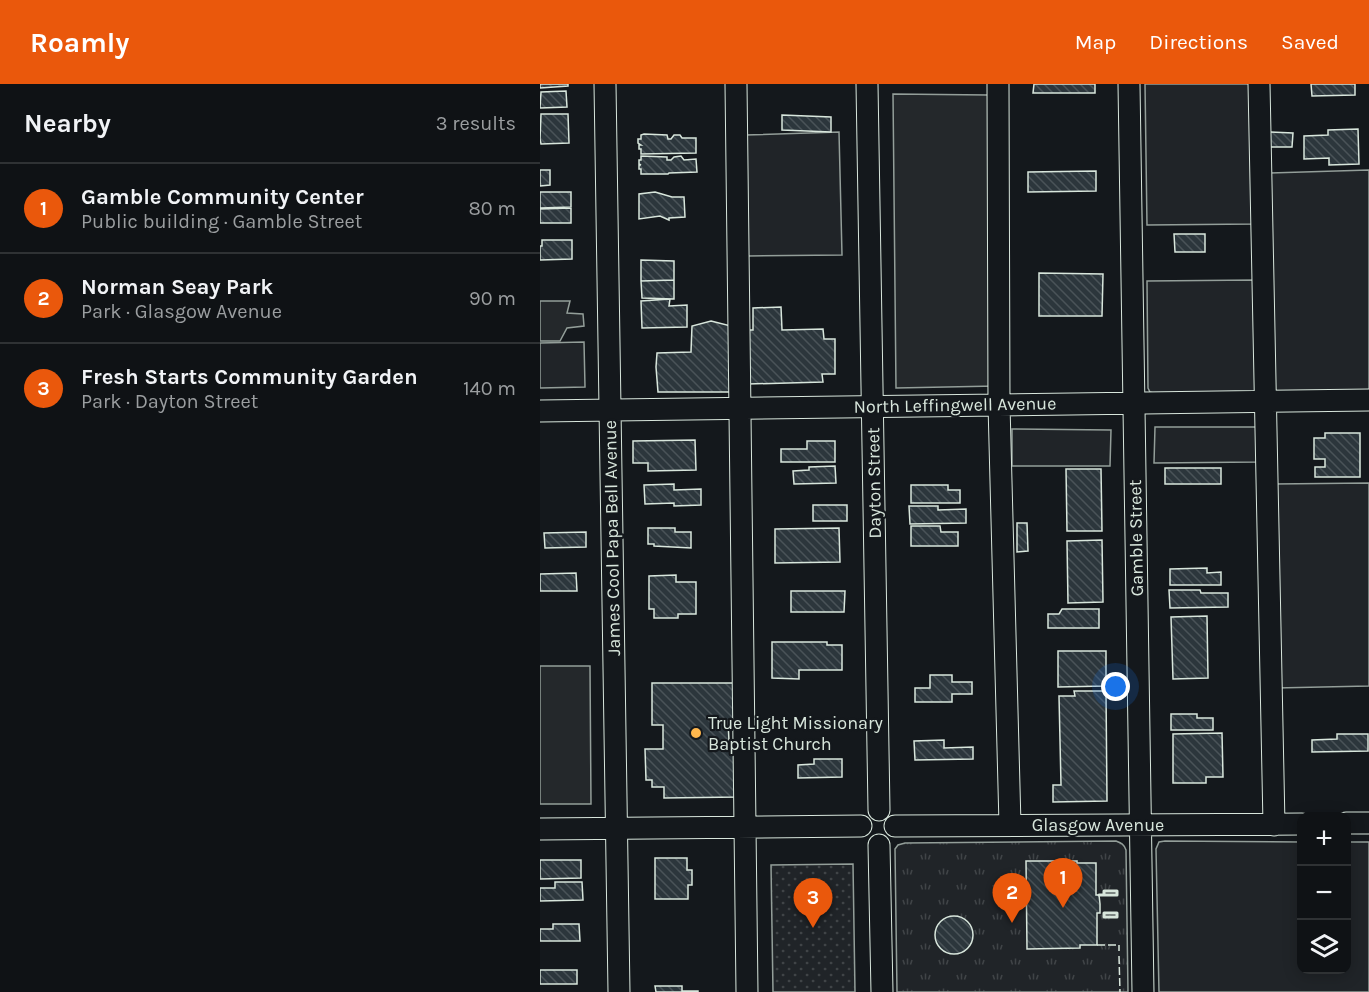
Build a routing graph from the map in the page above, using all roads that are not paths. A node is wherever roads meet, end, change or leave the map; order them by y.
1 (605, 84) edge
2 (736, 84) edge
3 (867, 84) edge
4 (998, 84) edge
5 (1129, 84) edge
6 (1259, 84) edge
7 (1369, 400) edge
8 (1265, 401) junction
9 (1134, 403) junction
10 (999, 405) junction
11 (872, 406) junction
12 (740, 408) junction
13 (610, 410) junction
14 (540, 411) edge
15 (879, 810) junction
16 (1351, 823) edge
17 (1369, 823) edge
18 (1140, 824) junction
19 (1297, 824) edge
20 (1010, 825) junction
21 (1274, 825) junction
22 (861, 826) junction
23 (895, 826) junction
24 (746, 827) junction
25 (616, 828) junction
26 (540, 829) edge
27 (879, 844) junction
28 (619, 992) edge
29 (747, 992) edge
30 (882, 992) edge
31 (1143, 992) edge

1 - 13 street, James Cool Papa Bell Avenue
2 - 12 street
3 - 11 street, Dayton Street
4 - 10 street
5 - 9 street, Gamble Street
6 - 8 street
7 - 8 street, North Leffingwell Avenue
8 - 9 street, North Leffingwell Avenue
8 - 21 street
9 - 10 street, North Leffingwell Avenue
9 - 18 street, Gamble Street
10 - 11 street, North Leffingwell Avenue
10 - 20 street
11 - 12 street, North Leffingwell Avenue
11 - 15 street, Dayton Street
12 - 13 street, North Leffingwell Avenue
12 - 24 street
13 - 14 street, North Leffingwell Avenue
13 - 25 street, James Cool Papa Bell Avenue
15 - 22 street
15 - 23 street
16 - 17 street
18 - 20 street, Glasgow Avenue
18 - 21 street, Glasgow Avenue
18 - 31 street, Gamble Street
19 - 21 street, Glasgow Avenue
20 - 23 street, Glasgow Avenue
22 - 24 street
22 - 27 street
23 - 27 street
24 - 25 street
24 - 29 street
25 - 26 street
25 - 28 street, James Cool Papa Bell Avenue
27 - 30 street

